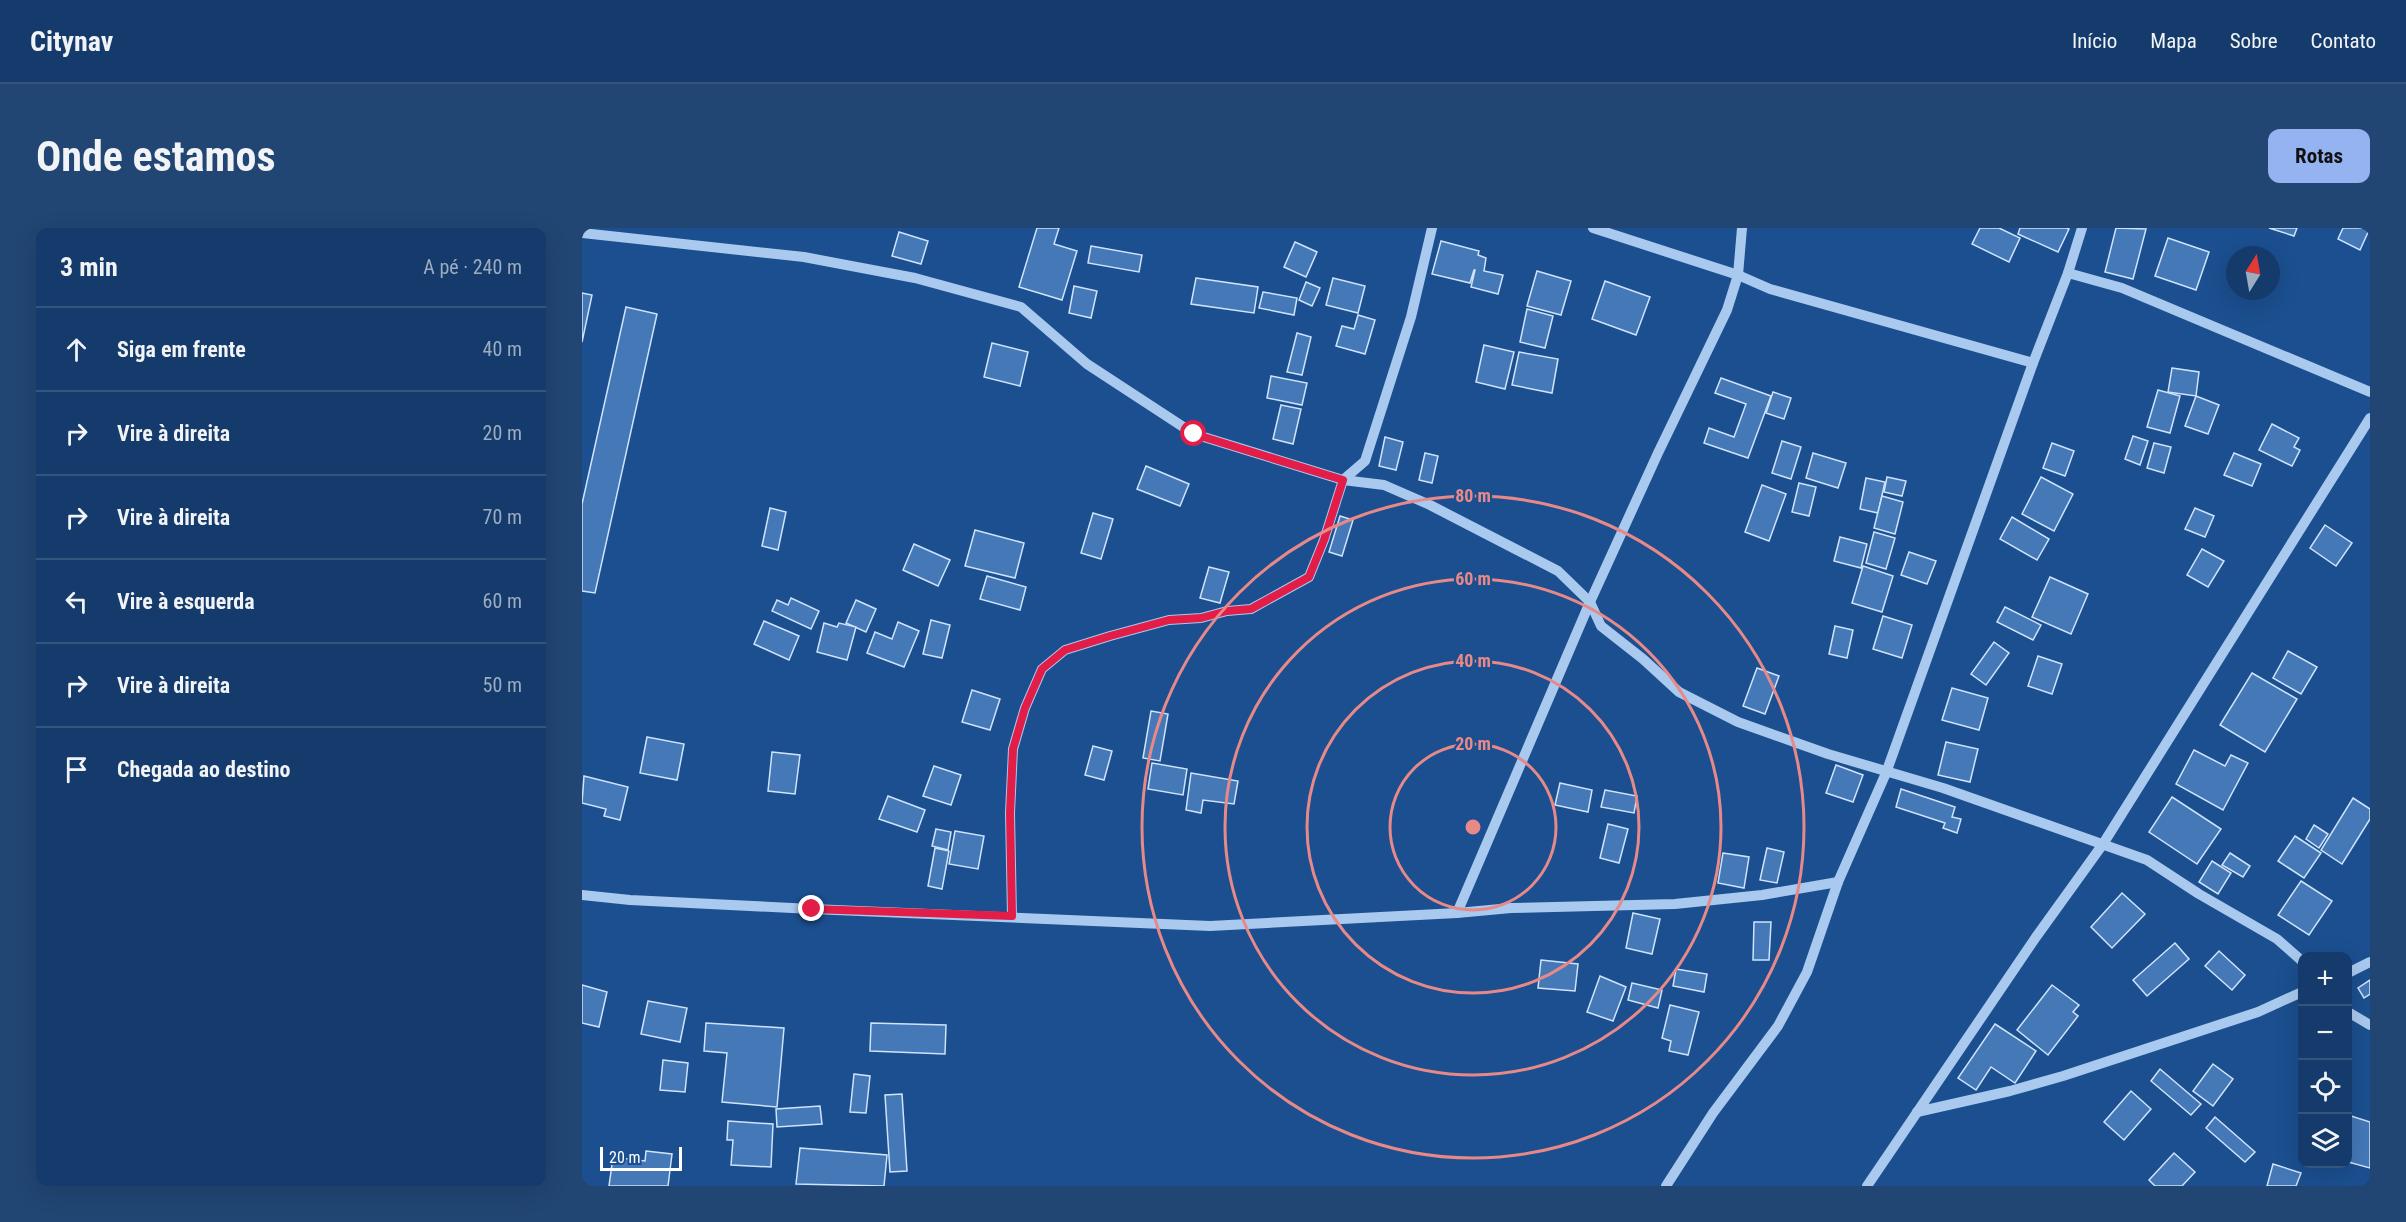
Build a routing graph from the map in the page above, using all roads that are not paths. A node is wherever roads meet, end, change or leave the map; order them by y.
1 (1432, 228) edge
2 (1593, 228) edge
3 (1742, 228) edge
4 (2082, 228) edge
5 (582, 233) edge
6 (2068, 273) junction
7 (1738, 275) junction
8 (2033, 363) junction
9 (2370, 392) edge
10 (2370, 418) edge
11 (1343, 480) junction
12 (1590, 602) junction
13 (1886, 772) junction
14 (2103, 844) junction
15 (1838, 882) junction
16 (582, 895) edge
17 (1457, 913) junction
18 (1012, 916) junction
19 (2298, 957) edge
20 (2370, 962) edge
21 (2352, 971) edge
22 (2298, 994) edge
23 (2352, 1014) edge
24 (2370, 1025) edge
25 (1917, 1112) junction
26 (1666, 1186) edge
27 (1867, 1186) edge

1 - 11 street
2 - 7 street
3 - 7 street
4 - 6 street
5 - 11 street
6 - 8 street
6 - 9 street
7 - 8 street
7 - 12 street
8 - 13 street
10 - 14 street
11 - 12 street
11 - 18 street
12 - 13 street
12 - 17 street
13 - 14 street
13 - 15 street
14 - 19 street
14 - 25 street
15 - 17 street
15 - 26 street
16 - 18 street
17 - 18 street
20 - 21 street
22 - 25 street
23 - 24 street
25 - 27 street

